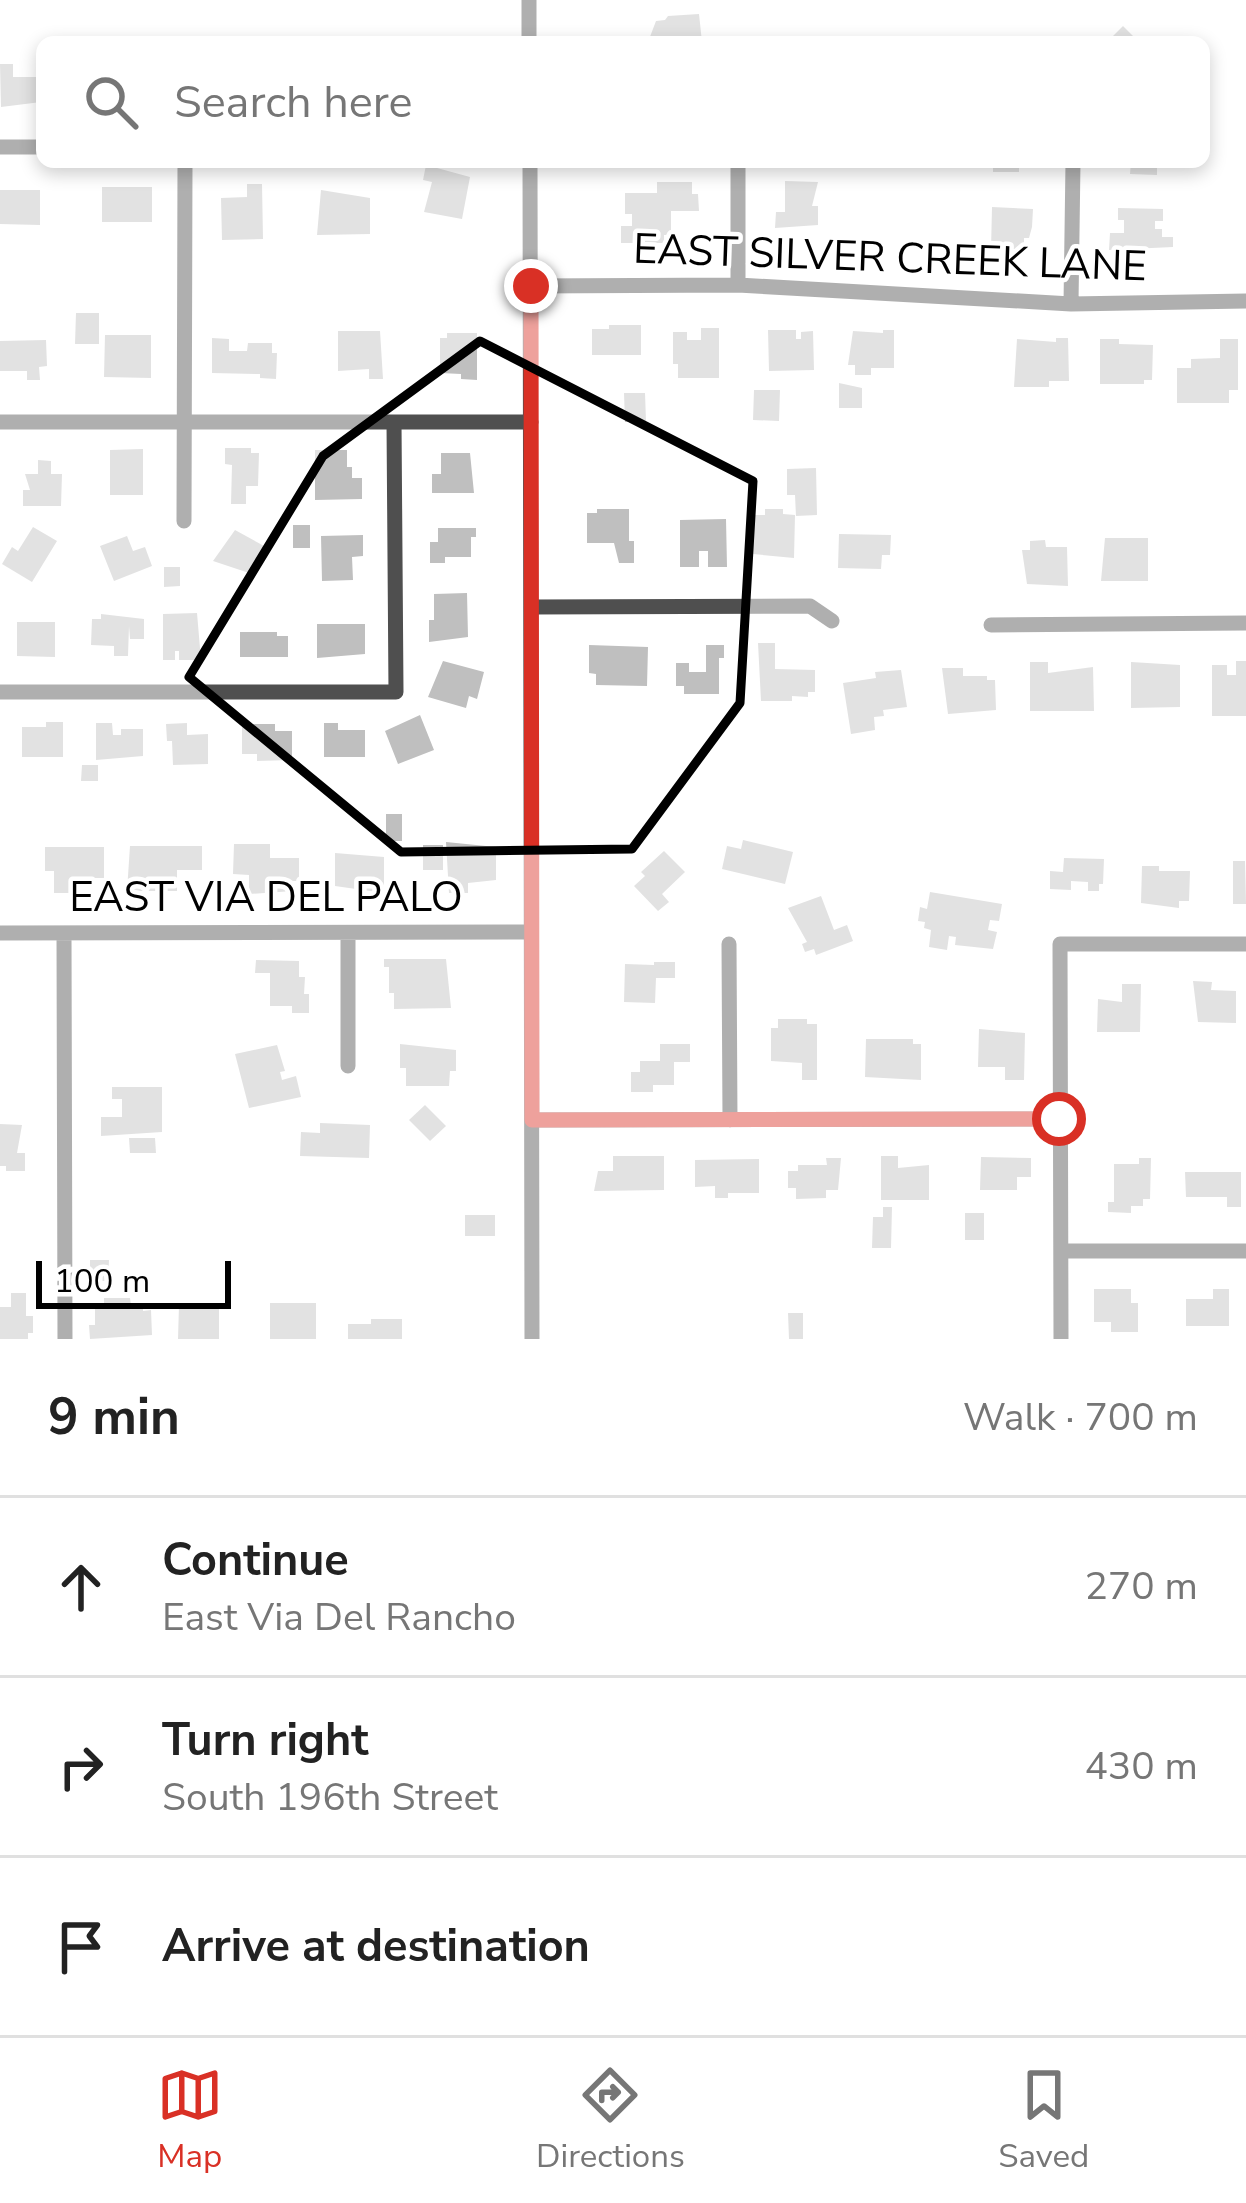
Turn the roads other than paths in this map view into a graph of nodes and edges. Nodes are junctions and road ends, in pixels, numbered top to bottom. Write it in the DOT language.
graph roads {
  1 [pos="529,0"];
  2 [pos="529,36"];
  3 [pos="0,147"];
  4 [pos="36,147"];
  5 [pos="184,168"];
  6 [pos="530,168"];
  7 [pos="738,168"];
  8 [pos="1072,168"];
  9 [pos="738,285"];
  10 [pos="531,286"];
  11 [pos="1246,301"];
  12 [pos="1071,304"];
  13 [pos="0,422"];
  14 [pos="184,422"];
  15 [pos="394,422"];
  16 [pos="531,422"];
  17 [pos="184,521"];
  18 [pos="531,608"];
  19 [pos="832,621"];
  20 [pos="1246,623"];
  21 [pos="991,625"];
  22 [pos="0,692"];
  23 [pos="531,932"];
  24 [pos="0,933"];
  25 [pos="64,933"];
  26 [pos="348,933"];
  27 [pos="729,944"];
  28 [pos="1246,944"];
  29 [pos="348,1066"];
  30 [pos="1059,1119"];
  31 [pos="532,1120"];
  32 [pos="730,1120"];
  33 [pos="1061,1251"];
  34 [pos="1246,1251"];
  35 [pos="65,1339"];
  36 [pos="532,1339"];
  37 [pos="1061,1339"];
  1 -- 2 [label="street"];
  3 -- 4 [label="street"];
  5 -- 14 [label="street"];
  6 -- 10 [label="street"];
  7 -- 9 [label="street"];
  8 -- 12 [label="street"];
  9 -- 10 [label="street, EAST SILVER CREEK LANE"];
  9 -- 12 [label="street, EAST SILVER CREEK LANE"];
  10 -- 16 [label="street"];
  11 -- 12 [label="street, EAST SILVER CREEK LANE"];
  13 -- 14 [label="street"];
  14 -- 15 [label="street"];
  14 -- 17 [label="street"];
  15 -- 16 [label="street"];
  15 -- 22 [label="street"];
  16 -- 18 [label="street"];
  18 -- 19 [label="street"];
  18 -- 23 [label="street"];
  20 -- 21 [label="street"];
  23 -- 26 [label="street, EAST VIA DEL PALO"];
  23 -- 31 [label="street"];
  24 -- 25 [label="street, EAST VIA DEL PALO"];
  25 -- 26 [label="street, EAST VIA DEL PALO"];
  25 -- 35 [label="street"];
  26 -- 29 [label="street"];
  27 -- 32 [label="street"];
  28 -- 30 [label="street"];
  30 -- 32 [label="street"];
  30 -- 33 [label="street"];
  31 -- 32 [label="street"];
  31 -- 36 [label="street"];
  33 -- 34 [label="street"];
  33 -- 37 [label="street"];
}
